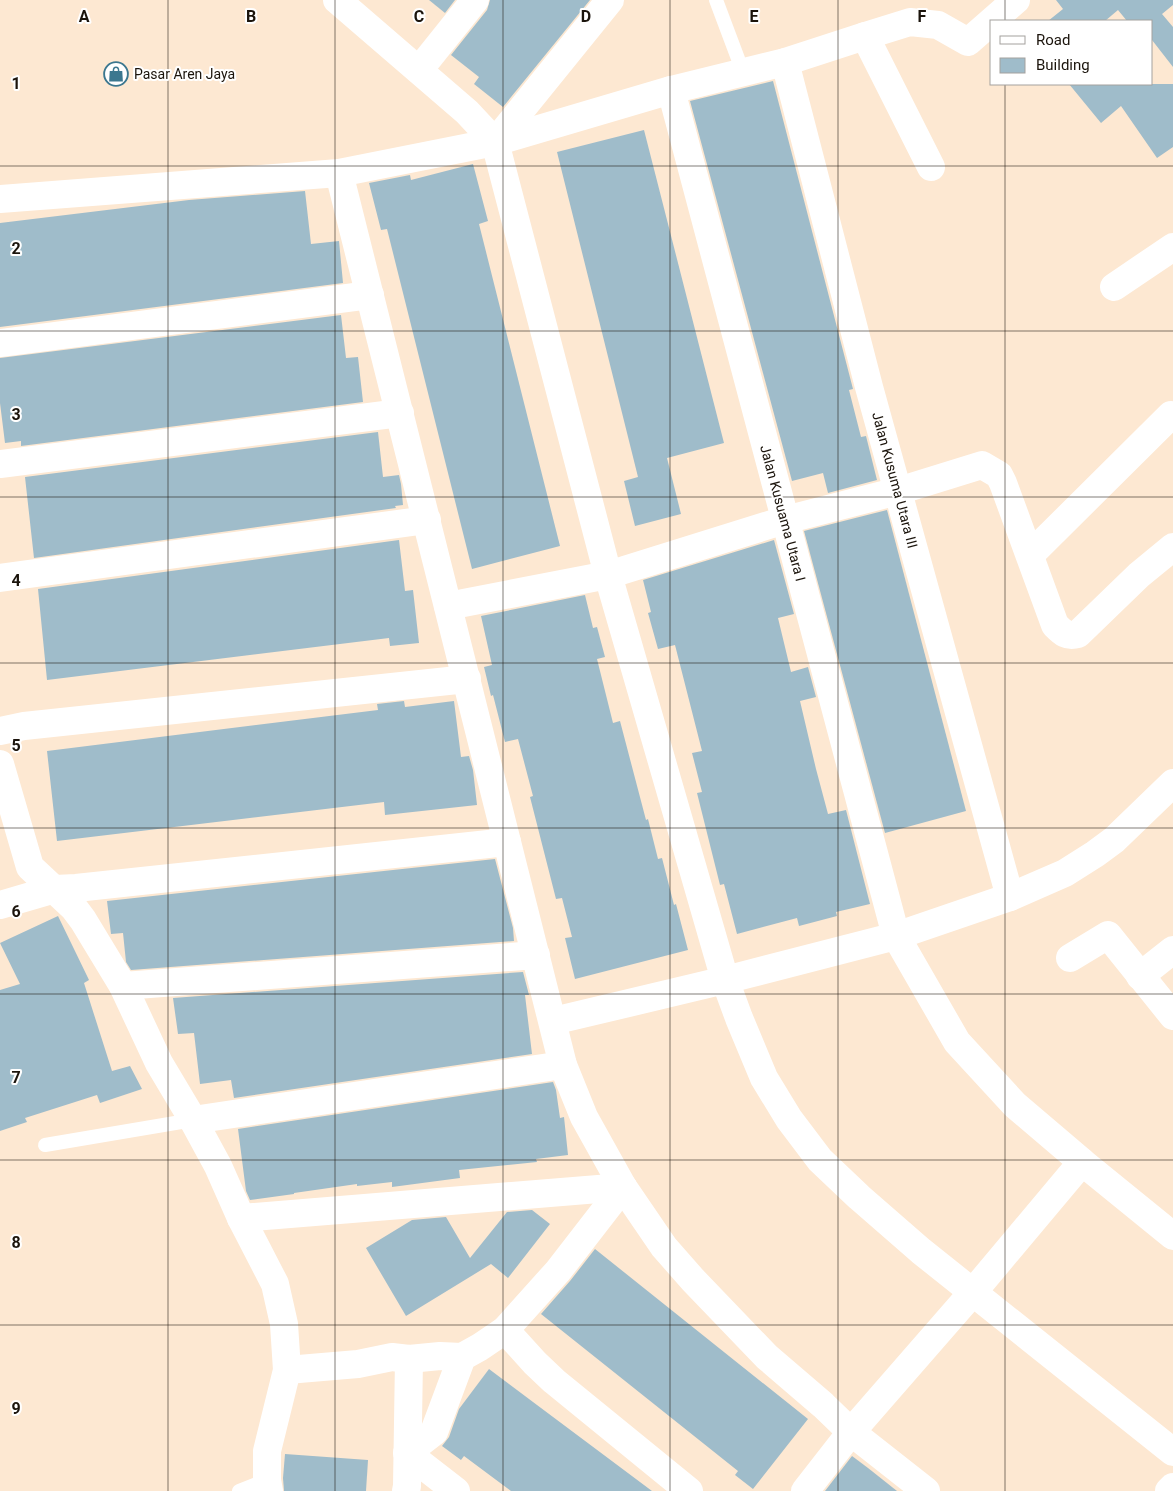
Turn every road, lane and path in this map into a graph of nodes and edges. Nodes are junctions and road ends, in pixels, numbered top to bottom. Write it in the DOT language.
graph roads {
  1 [pos="336,0"];
  2 [pos="475,0"];
  3 [pos="610,0"];
  4 [pos="716,0"];
  5 [pos="1016,0"];
  6 [pos="993,20"];
  7 [pos="990,23"];
  8 [pos="865,36"];
  9 [pos="785,62"];
  10 [pos="419,70"];
  11 [pos="743,72"];
  12 [pos="671,90"];
  13 [pos="495,142"];
  14 [pos="931,167"];
  15 [pos="339,173"];
  16 [pos="0,200"];
  17 [pos="1173,248"];
  18 [pos="1114,287"];
  19 [pos="370,295"];
  20 [pos="0,343"];
  21 [pos="400,413"];
  22 [pos="1171,415"];
  23 [pos="0,464"];
  24 [pos="898,491"];
  25 [pos="427,520"];
  26 [pos="785,520"];
  27 [pos="1173,547"];
  28 [pos="1030,555"];
  29 [pos="608,575"];
  30 [pos="0,578"];
  31 [pos="448,606"];
  32 [pos="467,679"];
  33 [pos="0,731"];
  34 [pos="0,764"];
  35 [pos="1173,784"];
  36 [pos="507,842"];
  37 [pos="55,889"];
  38 [pos="1010,897"];
  39 [pos="0,905"];
  40 [pos="896,936"];
  41 [pos="1173,950"];
  42 [pos="536,955"];
  43 [pos="1070,958"];
  44 [pos="1140,976"];
  45 [pos="725,980"];
  46 [pos="123,986"];
  47 [pos="1173,1016"];
  48 [pos="552,1021"];
  49 [pos="563,1065"];
  50 [pos="193,1120"];
  51 [pos="45,1146"];
  52 [pos="1082,1162"];
  53 [pos="623,1187"];
  54 [pos="241,1218"];
  55 [pos="1173,1236"];
  56 [pos="974,1292"];
  57 [pos="504,1330"];
  58 [pos="462,1357"];
  59 [pos="408,1359"];
  60 [pos="287,1370"];
  61 [pos="852,1432"];
  62 [pos="1173,1452"];
  63 [pos="407,1453"];
  64 [pos="268,1485"];
  65 [pos="1173,1487"];
  66 [pos="239,1491"];
  67 [pos="406,1491"];
  68 [pos="456,1491"];
  69 [pos="689,1491"];
  70 [pos="805,1491"];
  71 [pos="926,1491"];
  72 [pos="1169,1491"];
  1 -- 10 [label="street"];
  2 -- 10 [label="street"];
  3 -- 13 [label="street"];
  4 -- 11 [label="lane"];
  5 -- 6 [label="street"];
  7 -- 8 [label="street"];
  8 -- 9 [label="street"];
  8 -- 14 [label="street"];
  9 -- 11 [label="street"];
  9 -- 24 [label="street, Jalan Kusuma Utara III"];
  10 -- 13 [label="street"];
  11 -- 12 [label="street"];
  12 -- 13 [label="street"];
  12 -- 26 [label="street, Jalan Kusuama Utara I"];
  13 -- 15 [label="street"];
  13 -- 29 [label="street"];
  15 -- 16 [label="street"];
  15 -- 19 [label="street"];
  17 -- 18 [label="street"];
  19 -- 20 [label="street"];
  19 -- 21 [label="street"];
  21 -- 23 [label="street"];
  21 -- 25 [label="street"];
  22 -- 28 [label="street"];
  24 -- 26 [label="street"];
  24 -- 28 [label="street"];
  24 -- 38 [label="street, Jalan Kusuma Utara III"];
  25 -- 30 [label="street"];
  25 -- 31 [label="street"];
  26 -- 29 [label="street"];
  26 -- 40 [label="street, Jalan Kusuama Utara I"];
  27 -- 28 [label="street"];
  29 -- 31 [label="street"];
  29 -- 45 [label="street"];
  31 -- 32 [label="street"];
  32 -- 33 [label="street"];
  32 -- 36 [label="street"];
  34 -- 37 [label="street"];
  35 -- 38 [label="street"];
  36 -- 37 [label="street"];
  36 -- 42 [label="street"];
  37 -- 39 [label="street"];
  37 -- 46 [label="street"];
  38 -- 40 [label="street"];
  40 -- 45 [label="street"];
  40 -- 52 [label="street, Jalan Kusuama Utara I"];
  41 -- 44 [label="street"];
  42 -- 46 [label="street"];
  42 -- 48 [label="street"];
  43 -- 44 [label="street"];
  44 -- 47 [label="street"];
  45 -- 48 [label="street"];
  45 -- 56 [label="street"];
  46 -- 50 [label="street"];
  48 -- 49 [label="street"];
  49 -- 50 [label="street"];
  49 -- 53 [label="street"];
  50 -- 51 [label="lane"];
  50 -- 54 [label="street"];
  52 -- 55 [label="street, Jalan Kusuama Utara I"];
  52 -- 56 [label="street"];
  53 -- 54 [label="street"];
  53 -- 57 [label="street"];
  53 -- 61 [label="street"];
  54 -- 60 [label="street"];
  56 -- 61 [label="street"];
  56 -- 62 [label="street"];
  57 -- 58 [label="street"];
  57 -- 69 [label="street"];
  58 -- 59 [label="street"];
  58 -- 63 [label="street"];
  59 -- 60 [label="street"];
  59 -- 63 [label="street"];
  60 -- 64 [label="street"];
  61 -- 70 [label="street"];
  61 -- 71 [label="street"];
  63 -- 67 [label="street"];
  63 -- 68 [label="street"];
  64 -- 66 [label="lane"];
  65 -- 72 [label="street"];
}
